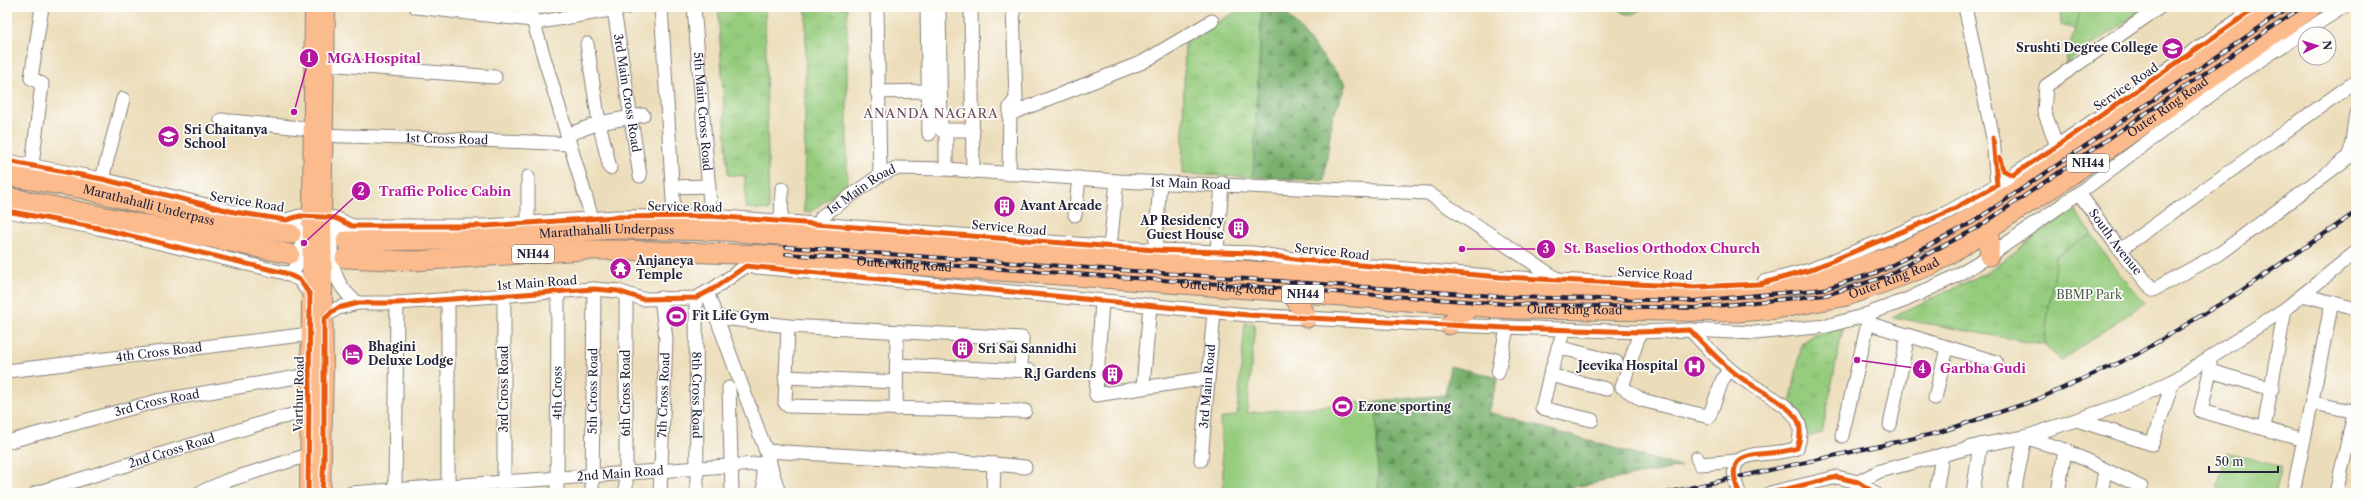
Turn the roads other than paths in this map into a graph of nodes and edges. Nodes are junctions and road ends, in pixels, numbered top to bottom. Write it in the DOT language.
graph roads {
  1 [pos="42,7"];
  2 [pos="313,7"];
  3 [pos="327,7"];
  4 [pos="416,7"];
  5 [pos="529,7"];
  6 [pos="628,7"];
  7 [pos="661,7"];
  8 [pos="694,7"];
  9 [pos="877,7"];
  10 [pos="927,7"];
  11 [pos="939,7"];
  12 [pos="971,7"];
  13 [pos="1012,7"];
  14 [pos="1965,7"];
  15 [pos="2160,7"];
  16 [pos="2257,7"];
  17 [pos="2279,7"];
  18 [pos="2312,7"];
  19 [pos="2343,7"];
  20 [pos="614,10"];
  21 [pos="1212,21"];
  22 [pos="533,22"];
  23 [pos="587,44"];
  24 [pos="2191,61"];
  25 [pos="325,64"];
  26 [pos="495,77"];
  27 [pos="2356,81"];
  28 [pos="928,91"];
  29 [pos="877,92"];
  30 [pos="123,99"];
  31 [pos="2185,105"];
  32 [pos="2356,113"];
  33 [pos="1010,114"];
  34 [pos="636,116"];
  35 [pos="221,120"];
  36 [pos="599,123"];
  37 [pos="946,130"];
  38 [pos="973,130"];
  39 [pos="318,132"];
  40 [pos="929,134"];
  41 [pos="1993,138"];
  42 [pos="568,139"];
  43 [pos="2057,146"];
  44 [pos="7,161"];
  45 [pos="32,165"];
  46 [pos="610,168"];
  47 [pos="946,169"];
  48 [pos="973,172"];
  49 [pos="1009,174"];
  50 [pos="880,175"];
  51 [pos="2013,175"];
  52 [pos="7,176"];
  53 [pos="640,176"];
  54 [pos="528,177"];
  55 [pos="1078,178"];
  56 [pos="102,179"];
  57 [pos="1117,181"];
  58 [pos="1160,182"];
  59 [pos="1222,183"];
  60 [pos="709,186"];
  61 [pos="673,188"];
  62 [pos="782,189"];
  63 [pos="2000,191"];
  64 [pos="2079,193"];
  65 [pos="7,198"];
  66 [pos="7,211"];
  67 [pos="674,215"];
  68 [pos="1075,215"];
  69 [pos="317,216"];
  70 [pos="711,216"];
  71 [pos="592,218"];
  72 [pos="781,221"];
  73 [pos="528,224"];
  74 [pos="288,227"];
  75 [pos="1990,229"];
  76 [pos="819,231"];
  77 [pos="348,242"];
  78 [pos="1110,246"];
  79 [pos="1155,250"];
  80 [pos="2120,250"];
  81 [pos="1218,251"];
  82 [pos="1905,251"];
  83 [pos="2356,252"];
  84 [pos="290,254"];
  85 [pos="1989,256"];
  86 [pos="749,260"];
  87 [pos="1845,272"];
  88 [pos="1916,272"];
  89 [pos="285,273"];
  90 [pos="1557,279"];
  91 [pos="594,289"];
  92 [pos="558,292"];
  93 [pos="626,294"];
  94 [pos="1292,294"];
  95 [pos="1852,294"];
  96 [pos="310,295"];
  97 [pos="702,295"];
  98 [pos="2303,295"];
  99 [pos="504,296"];
  100 [pos="661,298"];
  101 [pos="448,299"];
  102 [pos="1102,300"];
  103 [pos="2332,302"];
  104 [pos="358,303"];
  105 [pos="396,303"];
  106 [pos="1150,305"];
  107 [pos="1472,306"];
  108 [pos="2285,308"];
  109 [pos="2356,309"];
  110 [pos="1214,312"];
  111 [pos="715,317"];
  112 [pos="1307,318"];
  113 [pos="1869,318"];
  114 [pos="324,320"];
  115 [pos="1449,325"];
  116 [pos="788,326"];
  117 [pos="1507,328"];
  118 [pos="1564,329"];
  119 [pos="1690,330"];
  120 [pos="897,332"];
  121 [pos="1640,332"];
  122 [pos="310,334"];
  123 [pos="1908,336"];
  124 [pos="1558,347"];
  125 [pos="1947,348"];
  126 [pos="1616,362"];
  127 [pos="1996,362"];
  128 [pos="2210,364"];
  129 [pos="896,365"];
  130 [pos="1729,369"];
  131 [pos="7,370"];
  132 [pos="1498,373"];
  133 [pos="309,375"];
  134 [pos="1550,375"];
  135 [pos="785,377"];
  136 [pos="1208,378"];
  137 [pos="2173,381"];
  138 [pos="896,382"];
  139 [pos="1143,387"];
  140 [pos="729,388"];
  141 [pos="1606,389"];
  142 [pos="2272,389"];
  143 [pos="1935,398"];
  144 [pos="2313,403"];
  145 [pos="896,409"];
  146 [pos="2356,410"];
  147 [pos="309,411"];
  148 [pos="1024,411"];
  149 [pos="1592,420"];
  150 [pos="2077,420"];
  151 [pos="1890,425"];
  152 [pos="2264,428"];
  153 [pos="1842,436"];
  154 [pos="2025,437"];
  155 [pos="2304,440"];
  156 [pos="7,442"];
  157 [pos="1980,445"];
  158 [pos="2065,450"];
  159 [pos="308,455"];
  160 [pos="1942,455"];
  161 [pos="1697,458"];
  162 [pos="766,459"];
  163 [pos="1201,460"];
  164 [pos="1736,461"];
  165 [pos="994,464"];
  166 [pos="732,466"];
  167 [pos="1025,467"];
  168 [pos="697,468"];
  169 [pos="660,471"];
  170 [pos="2105,471"];
  171 [pos="626,473"];
  172 [pos="592,476"];
  173 [pos="557,478"];
  174 [pos="448,486"];
  175 [pos="510,486"];
  176 [pos="1857,487"];
  177 [pos="2141,487"];
  178 [pos="470,489"];
  179 [pos="395,490"];
  180 [pos="421,491"];
  181 [pos="1773,492"];
  182 [pos="36,493"];
  183 [pos="199,493"];
  184 [pos="308,493"];
  185 [pos="322,493"];
  186 [pos="352,493"];
  187 [pos="557,493"];
  188 [pos="592,493"];
  189 [pos="626,493"];
  190 [pos="660,493"];
  191 [pos="697,493"];
  192 [pos="732,493"];
  193 [pos="765,493"];
  194 [pos="779,493"];
  195 [pos="993,493"];
  196 [pos="1739,493"];
  197 [pos="1875,493"];
  198 [pos="1936,493"];
  199 [pos="1973,493"];
  200 [pos="2014,493"];
  201 [pos="2058,493"];
  202 [pos="2101,493"];
  203 [pos="2293,493"];
  204 [pos="2336,493"];
  1 -- 45 [label="street"];
  2 -- 39 [label="main road, Varthur Road"];
  3 -- 25 [label="main road, Varthur Road"];
  4 -- 22 [label="street"];
  5 -- 22 [label="street"];
  6 -- 20 [label="street"];
  7 -- 61 [label="street"];
  8 -- 60 [label="street, 5th Main Cross Road"];
  9 -- 29 [label="street"];
  10 -- 28 [label="street"];
  11 -- 37 [label="street"];
  12 -- 38 [label="street"];
  13 -- 33 [label="street"];
  14 -- 41 [label="street"];
  15 -- 43 [label="street"];
  16 -- 24 [label="street, Service Road"];
  17 -- 24 [label="highway, Outer Ring Road / NH44"];
  18 -- 31 [label="highway, Outer Ring Road / NH44"];
  19 -- 31 [label="street"];
  20 -- 22 [label="street"];
  20 -- 34 [label="street, 3rd Main Cross Road"];
  21 -- 33 [label="street"];
  22 -- 42 [label="street"];
  23 -- 36 [label="street"];
  24 -- 43 [label="street, Service Road"];
  24 -- 63 [label="highway, Outer Ring Road / NH44"];
  25 -- 26 [label="street"];
  25 -- 39 [label="main road, Varthur Road"];
  27 -- 80 [label="street"];
  28 -- 29 [label="street"];
  28 -- 40 [label="street"];
  29 -- 50 [label="street"];
  30 -- 56 [label="street"];
  31 -- 64 [label="street"];
  31 -- 75 [label="highway, Outer Ring Road / NH44"];
  32 -- 80 [label="street, South Avenue"];
  33 -- 49 [label="street"];
  34 -- 36 [label="street"];
  34 -- 53 [label="street, 3rd Main Cross Road"];
  35 -- 39 [label="street, 1st Cross Road"];
  36 -- 42 [label="street"];
  36 -- 46 [label="street"];
  37 -- 38 [label="street"];
  37 -- 47 [label="street"];
  38 -- 48 [label="street"];
  39 -- 42 [label="street, 1st Cross Road"];
  39 -- 69 [label="main road, Varthur Road"];
  41 -- 51 [label="street"];
  41 -- 63 [label="street"];
  42 -- 71 [label="street"];
  43 -- 51 [label="street, Service Road"];
  44 -- 45 [label="street, Service Road"];
  45 -- 56 [label="street, Service Road"];
  47 -- 48 [label="street, 1st Main Road"];
  47 -- 50 [label="street, 1st Main Road"];
  48 -- 49 [label="street, 1st Main Road"];
  49 -- 55 [label="street, 1st Main Road"];
  50 -- 76 [label="street, 1st Main Road"];
  51 -- 63 [label="street, Service Road"];
  52 -- 74 [label="highway, Marathahalli Underpass"];
  54 -- 73 [label="street"];
  55 -- 57 [label="street, 1st Main Road"];
  55 -- 68 [label="street"];
  56 -- 74 [label="street, Service Road"];
  57 -- 58 [label="street, 1st Main Road"];
  57 -- 78 [label="street"];
  58 -- 59 [label="street, 1st Main Road"];
  58 -- 79 [label="street"];
  59 -- 81 [label="street"];
  59 -- 90 [label="street, 1st Main Road"];
  60 -- 61 [label="street"];
  60 -- 70 [label="street, 5th Main Cross Road"];
  61 -- 67 [label="street"];
  62 -- 72 [label="street"];
  63 -- 82 [label="highway, Outer Ring Road / NH44"];
  63 -- 90 [label="street, Service Road"];
  64 -- 80 [label="street, South Avenue"];
  64 -- 85 [label="street"];
  65 -- 84 [label="highway, Marathahalli Underpass"];
  66 -- 89 [label="street"];
  67 -- 70 [label="street, Service Road"];
  67 -- 71 [label="street, Service Road"];
  69 -- 74 [label="street, Service Road"];
  69 -- 77 [label="street, Service Road"];
  69 -- 96 [label="main road, Varthur Road"];
  69 -- 114 [label="main road, Varthur Road"];
  70 -- 72 [label="street, Service Road"];
  71 -- 73 [label="street, Service Road"];
  72 -- 76 [label="street, Service Road"];
  73 -- 77 [label="street, Service Road"];
  74 -- 89 [label="street"];
  75 -- 85 [label="highway"];
  75 -- 88 [label="highway, Outer Ring Road / NH44"];
  76 -- 77 [label="highway, Marathahalli Underpass / NH44"];
  76 -- 78 [label="street, Service Road"];
  76 -- 87 [label="highway, Outer Ring Road / NH44"];
  77 -- 86 [label="highway, Marathahalli Underpass / NH44"];
  77 -- 104 [label="street"];
  78 -- 79 [label="street, Service Road"];
  79 -- 81 [label="street, Service Road"];
  81 -- 90 [label="street, Service Road"];
  82 -- 87 [label="highway, Outer Ring Road / NH44"];
  82 -- 88 [label="highway"];
  83 -- 98 [label="street"];
  85 -- 113 [label="street"];
  86 -- 94 [label="highway, Outer Ring Road / NH44"];
  86 -- 97 [label="street"];
  86 -- 102 [label="street"];
  87 -- 95 [label="highway"];
  88 -- 95 [label="highway, Outer Ring Road / NH44"];
  89 -- 96 [label="street"];
  91 -- 92 [label="street, 1st Main Road"];
  91 -- 93 [label="street, 1st Main Road"];
  91 -- 172 [label="street, 5th Cross Road"];
  92 -- 99 [label="street, 1st Main Road"];
  92 -- 173 [label="street, 4th Cross"];
  93 -- 100 [label="street, 1st Main Road"];
  93 -- 171 [label="street, 6th Cross Road"];
  94 -- 107 [label="highway, Outer Ring Road / NH44"];
  94 -- 112 [label="highway"];
  95 -- 107 [label="highway, Outer Ring Road / NH44"];
  96 -- 122 [label="main road, Varthur Road"];
  97 -- 100 [label="street, 1st Main Road"];
  97 -- 111 [label="street"];
  97 -- 168 [label="street, 8th Cross Road"];
  98 -- 103 [label="street"];
  98 -- 108 [label="street"];
  99 -- 101 [label="street, 1st Main Road"];
  99 -- 175 [label="street, 3rd Cross Road"];
  100 -- 169 [label="street, 7th Cross Road"];
  101 -- 105 [label="street, 1st Main Road"];
  101 -- 174 [label="street"];
  102 -- 106 [label="street"];
  102 -- 139 [label="street"];
  103 -- 109 [label="street"];
  103 -- 144 [label="street"];
  104 -- 105 [label="street, 1st Main Road"];
  104 -- 114 [label="street, 1st Main Road"];
  105 -- 179 [label="street"];
  106 -- 110 [label="street"];
  106 -- 139 [label="street"];
  107 -- 115 [label="highway"];
  108 -- 128 [label="street"];
  108 -- 142 [label="street"];
  110 -- 112 [label="street"];
  110 -- 136 [label="street, 3rd Main Road"];
  111 -- 116 [label="street"];
  111 -- 162 [label="street"];
  112 -- 115 [label="street"];
  113 -- 119 [label="street"];
  113 -- 123 [label="street"];
  113 -- 153 [label="street"];
  114 -- 185 [label="main road, Varthur Road"];
  115 -- 117 [label="street"];
  116 -- 120 [label="street"];
  116 -- 135 [label="street"];
  117 -- 118 [label="street"];
  117 -- 132 [label="street"];
  118 -- 121 [label="street"];
  118 -- 124 [label="street"];
  119 -- 121 [label="street"];
  119 -- 130 [label="street"];
  120 -- 129 [label="street"];
  120 -- 129 [label="street"];
  121 -- 130 [label="street"];
  122 -- 131 [label="street, 4th Cross Road"];
  122 -- 133 [label="main road, Varthur Road"];
  123 -- 125 [label="street"];
  123 -- 151 [label="street"];
  124 -- 126 [label="street"];
  124 -- 134 [label="street"];
  125 -- 127 [label="street"];
  125 -- 143 [label="street"];
  128 -- 137 [label="street"];
  128 -- 142 [label="street"];
  128 -- 152 [label="street"];
  129 -- 138 [label="street"];
  130 -- 164 [label="street"];
  133 -- 147 [label="main road, Varthur Road"];
  133 -- 156 [label="street, 3rd Cross Road"];
  134 -- 141 [label="street"];
  134 -- 149 [label="street"];
  135 -- 138 [label="street"];
  135 -- 145 [label="street"];
  136 -- 139 [label="street"];
  136 -- 163 [label="street, 3rd Main Road"];
  137 -- 150 [label="street"];
  137 -- 150 [label="street"];
  138 -- 145 [label="street"];
  140 -- 166 [label="street"];
  142 -- 152 [label="street"];
  144 -- 146 [label="street"];
  144 -- 155 [label="street"];
  145 -- 148 [label="street"];
  146 -- 204 [label="street"];
  147 -- 159 [label="main road, Varthur Road"];
  147 -- 182 [label="street, 2nd Cross Road"];
  150 -- 154 [label="street"];
  152 -- 155 [label="street"];
  154 -- 157 [label="street"];
  154 -- 158 [label="street"];
  154 -- 200 [label="street"];
  155 -- 203 [label="street"];
  157 -- 160 [label="street"];
  157 -- 199 [label="street"];
  158 -- 170 [label="street"];
  158 -- 201 [label="street"];
  159 -- 183 [label="street"];
  159 -- 184 [label="main road, Varthur Road"];
  160 -- 176 [label="street"];
  160 -- 198 [label="street"];
  161 -- 164 [label="street"];
  162 -- 165 [label="street, 2nd Main Road"];
  162 -- 166 [label="street, 2nd Main Road"];
  162 -- 193 [label="street"];
  162 -- 194 [label="street"];
  164 -- 196 [label="street"];
  165 -- 167 [label="street, 2nd Main Road"];
  165 -- 195 [label="street"];
  166 -- 168 [label="street, 2nd Main Road"];
  166 -- 192 [label="street"];
  168 -- 169 [label="street, 2nd Main Road"];
  168 -- 191 [label="street, 8th Cross Road"];
  169 -- 171 [label="street, 2nd Main Road"];
  169 -- 190 [label="street, 7th Cross Road"];
  170 -- 177 [label="street"];
  170 -- 202 [label="street"];
  171 -- 172 [label="street, 2nd Main Road"];
  171 -- 189 [label="street, 6th Cross Road"];
  172 -- 173 [label="street, 2nd Main Road"];
  172 -- 188 [label="street, 5th Cross Road"];
  173 -- 175 [label="street, 2nd Main Road"];
  173 -- 187 [label="street, 4th Cross"];
  174 -- 178 [label="street, 2nd Main Road"];
  174 -- 180 [label="street, 2nd Main Road"];
  175 -- 178 [label="street, 2nd Main Road"];
  176 -- 181 [label="street"];
  176 -- 197 [label="street"];
  179 -- 180 [label="street, 2nd Main Road"];
  179 -- 186 [label="street, 2nd Main Road"];
}
